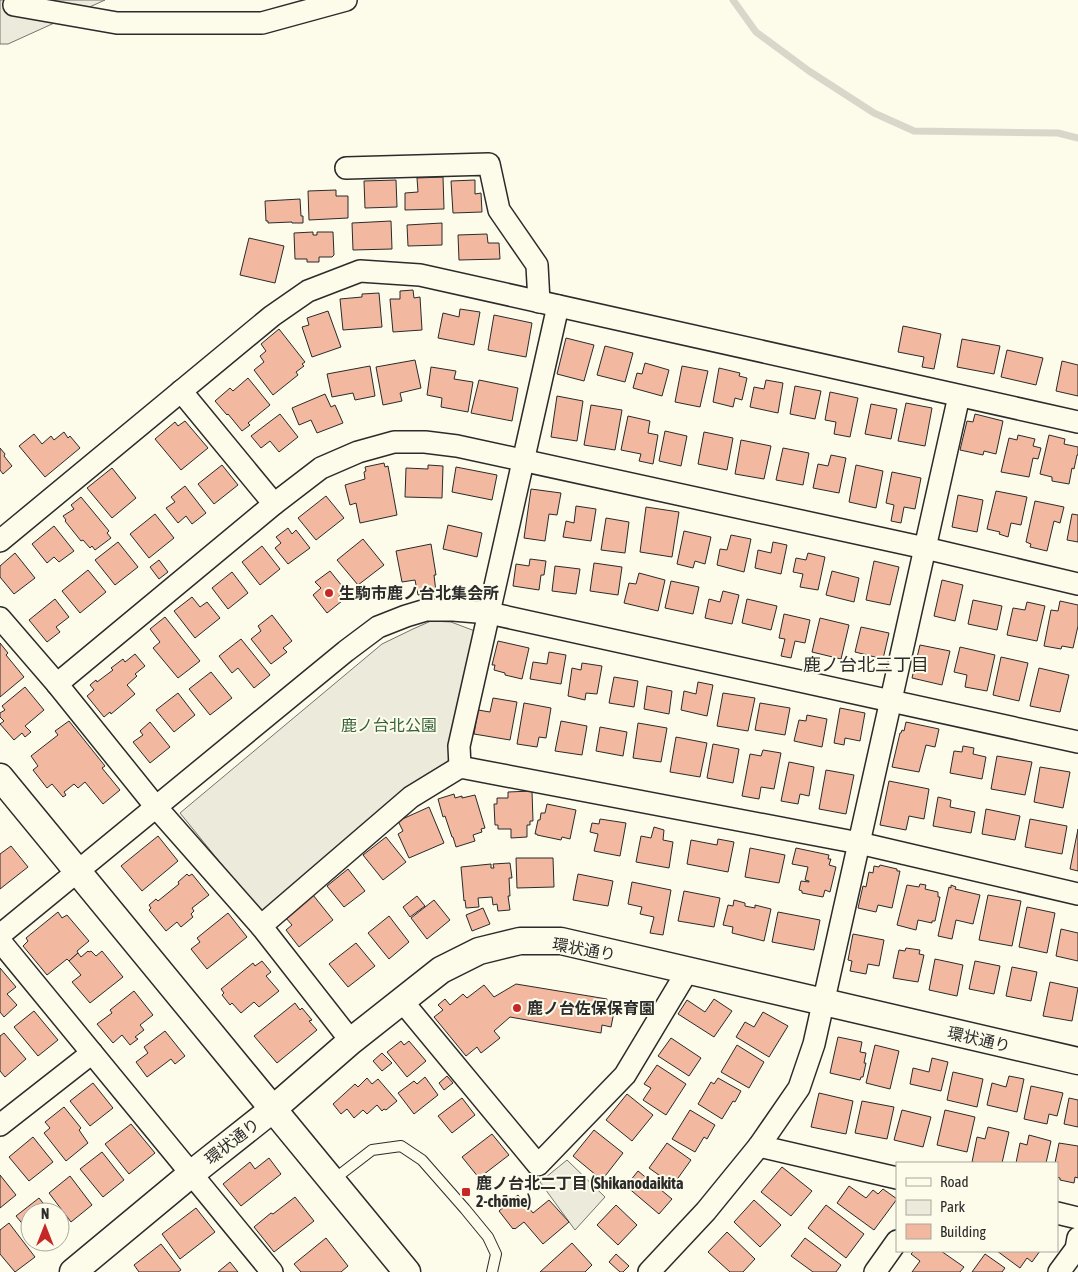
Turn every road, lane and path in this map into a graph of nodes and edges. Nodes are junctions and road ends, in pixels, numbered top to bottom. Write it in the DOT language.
graph roads {
  1 [pos="20,0"];
  2 [pos="346,0"];
  3 [pos="346,168"];
  4 [pos="548,304"];
  5 [pos="181,391"];
  6 [pos="959,396"];
  7 [pos="1078,422"];
  8 [pos="524,460"];
  9 [pos="274,504"];
  10 [pos="0,541"];
  11 [pos="925,548"];
  12 [pos="1078,584"];
  13 [pos="489,613"];
  14 [pos="0,618"];
  15 [pos="57,684"];
  16 [pos="891,701"];
  17 [pos="1078,742"];
  18 [pos="460,767"];
  19 [pos="0,777"];
  20 [pos="156,807"];
  21 [pos="859,843"];
  22 [pos="78,871"];
  23 [pos="1078,894"];
  24 [pos="262,926"];
  25 [pos="0,935"];
  26 [pos="0,942"];
  27 [pos="688,970"];
  28 [pos="402,1001"];
  29 [pos="823,1003"];
  30 [pos="351,1041"];
  31 [pos="92,1053"];
  32 [pos="1078,1061"];
  33 [pos="273,1109"];
  34 [pos="0,1125"];
  35 [pos="759,1146"];
  36 [pos="191,1174"];
  37 [pos="896,1178"];
  38 [pos="332,1180"];
  39 [pos="1058,1213"];
  40 [pos="1078,1218"];
  41 [pos="1078,1238"];
  42 [pos="896,1241"];
  43 [pos="73,1272"];
  44 [pos="272,1272"];
  45 [pos="407,1272"];
  46 [pos="492,1272"];
  47 [pos="649,1272"];
  48 [pos="875,1272"];
  49 [pos="1059,1272"];
  1 -- 2 [label="street"];
  3 -- 4 [label="street"];
  4 -- 5 [label="street"];
  4 -- 6 [label="street"];
  4 -- 8 [label="street"];
  5 -- 9 [label="street"];
  5 -- 10 [label="street"];
  6 -- 7 [label="street"];
  6 -- 11 [label="street"];
  8 -- 9 [label="street"];
  8 -- 11 [label="street"];
  8 -- 13 [label="street"];
  9 -- 15 [label="street"];
  11 -- 12 [label="street"];
  11 -- 16 [label="street"];
  13 -- 16 [label="street"];
  13 -- 18 [label="street"];
  13 -- 20 [label="street"];
  14 -- 15 [label="street"];
  15 -- 20 [label="street"];
  16 -- 17 [label="street"];
  16 -- 21 [label="street"];
  18 -- 21 [label="street"];
  18 -- 24 [label="street"];
  19 -- 22 [label="street"];
  20 -- 22 [label="street"];
  20 -- 24 [label="street"];
  21 -- 23 [label="street"];
  21 -- 29 [label="street"];
  22 -- 25 [label="street"];
  22 -- 33 [label="street"];
  24 -- 30 [label="street"];
  26 -- 31 [label="street"];
  27 -- 28 [label="street, 環状通り"];
  27 -- 28 [label="street"];
  27 -- 29 [label="street, 環状通り"];
  28 -- 30 [label="street, 環状通り"];
  29 -- 32 [label="street, 環状通り"];
  29 -- 35 [label="street"];
  30 -- 33 [label="street, 環状通り"];
  31 -- 34 [label="street"];
  31 -- 36 [label="street"];
  33 -- 36 [label="street, 環状通り"];
  33 -- 38 [label="street"];
  35 -- 37 [label="street"];
  35 -- 47 [label="street"];
  36 -- 43 [label="street, 環状通り"];
  36 -- 44 [label="street"];
  38 -- 45 [label="street"];
  38 -- 46 [label="lane"];
  39 -- 40 [label="street"];
  41 -- 49 [label="street"];
  42 -- 48 [label="street"];
}
